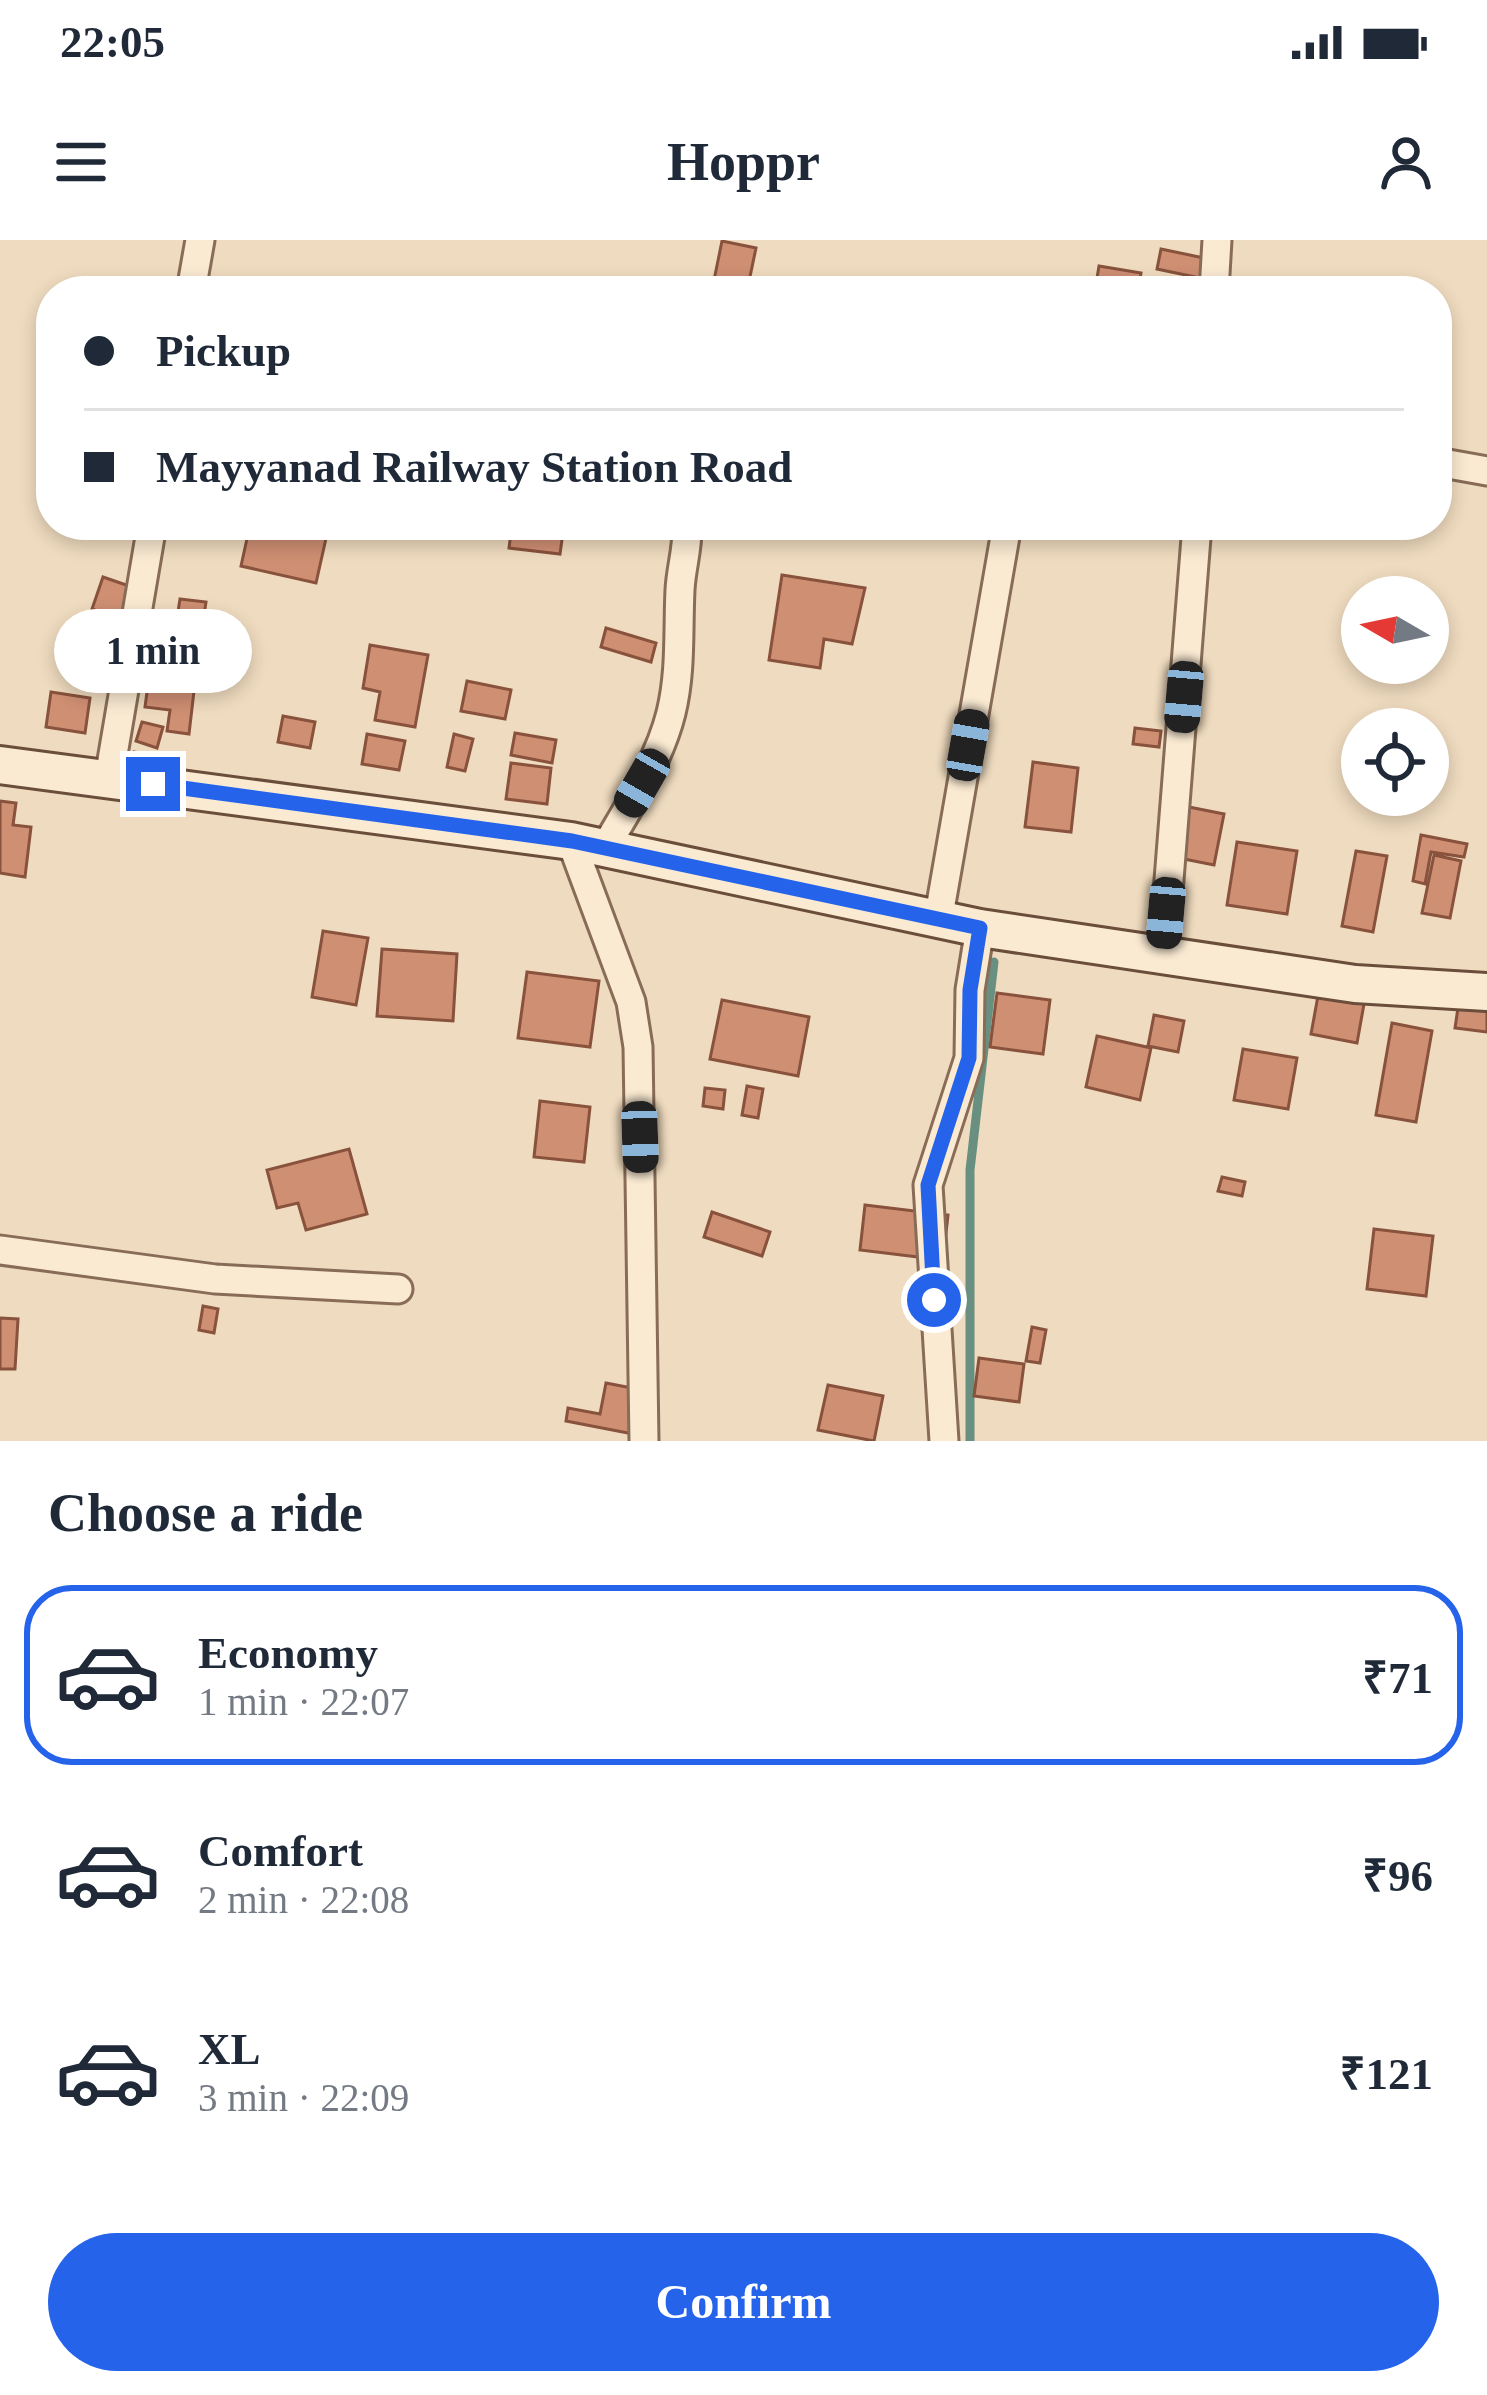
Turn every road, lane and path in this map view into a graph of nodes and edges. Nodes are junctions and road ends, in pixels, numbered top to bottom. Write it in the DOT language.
graph roads {
  1 [pos="200,240"];
  2 [pos="1217,240"];
  3 [pos="194,276"];
  4 [pos="1215,276"];
  5 [pos="1452,465"];
  6 [pos="1487,471"];
  7 [pos="149,540"];
  8 [pos="688,540"];
  9 [pos="1004,540"];
  10 [pos="1196,540"];
  11 [pos="0,765"];
  12 [pos="109,778"];
  13 [pos="588,844"];
  14 [pos="938,921"];
  15 [pos="980,928"];
  16 [pos="1163,956"];
  17 [pos="1487,992"];
  18 [pos="0,1250"];
  19 [pos="398,1288"];
  20 [pos="644,1441"];
  21 [pos="944,1441"];
  1 -- 3 [label="street"];
  2 -- 4 [label="street"];
  5 -- 6 [label="street"];
  7 -- 12 [label="street"];
  8 -- 13 [label="street"];
  9 -- 14 [label="street"];
  10 -- 16 [label="street"];
  11 -- 12 [label="main road"];
  12 -- 13 [label="main road"];
  13 -- 14 [label="main road"];
  13 -- 20 [label="street"];
  14 -- 15 [label="main road"];
  15 -- 16 [label="main road"];
  15 -- 21 [label="street"];
  16 -- 17 [label="main road"];
  18 -- 19 [label="street"];
}
